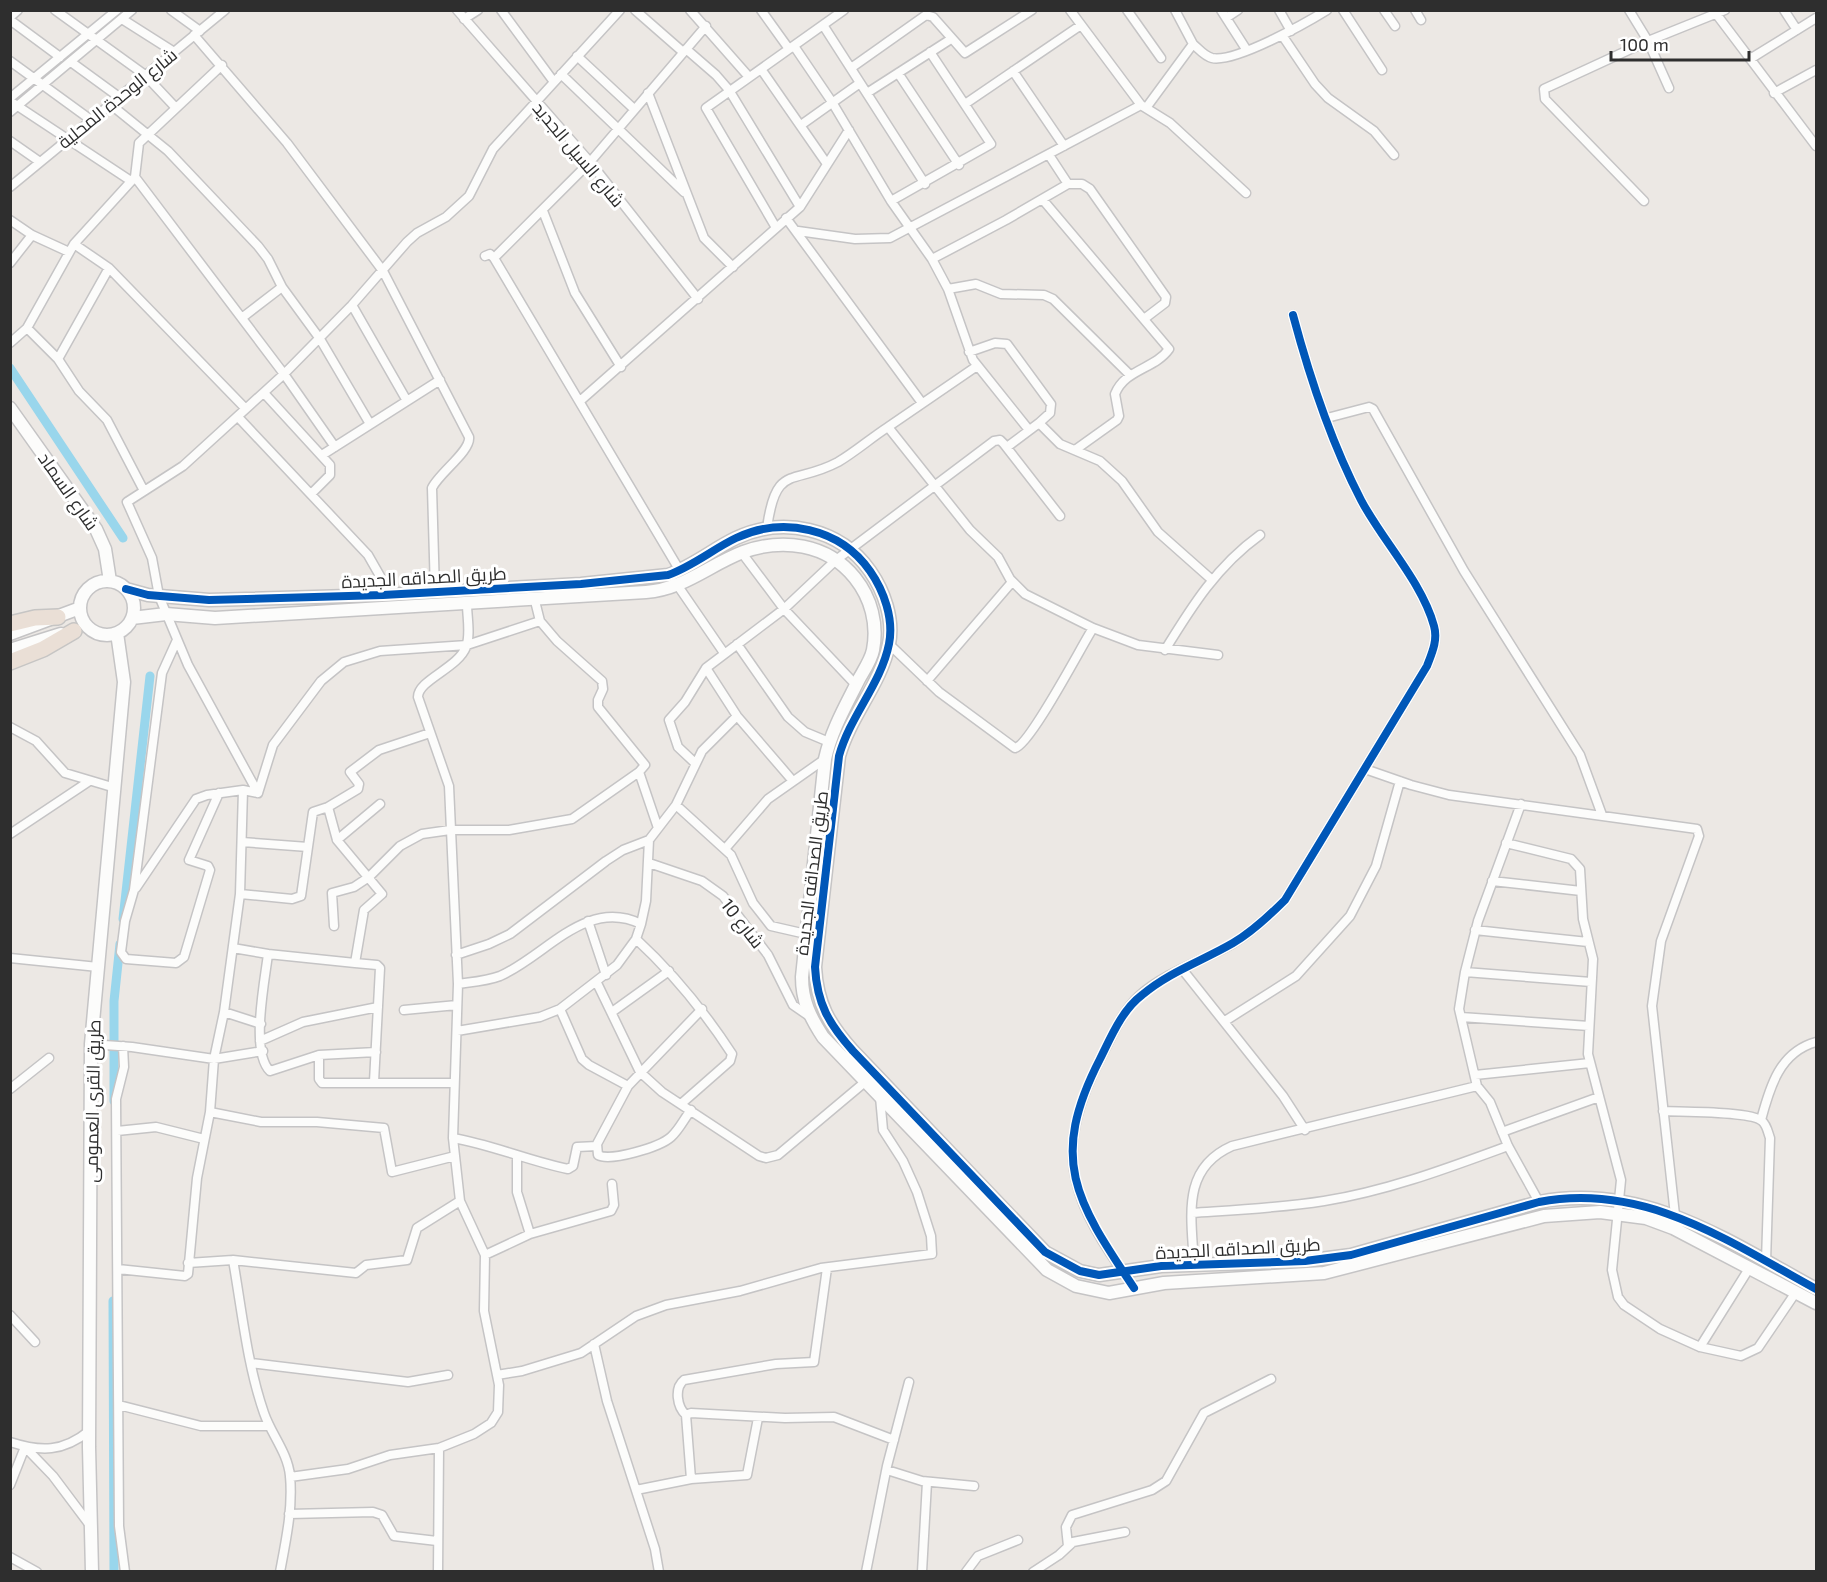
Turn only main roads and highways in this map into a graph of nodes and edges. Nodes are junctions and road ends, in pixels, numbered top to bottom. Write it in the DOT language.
graph roads {
  1 [pos="58,617"];
  2 [pos="10,624"];
  3 [pos="81,629"];
  4 [pos="10,662"];
  1 -- 2 [label="highway"];
  3 -- 4 [label="highway"];
}
